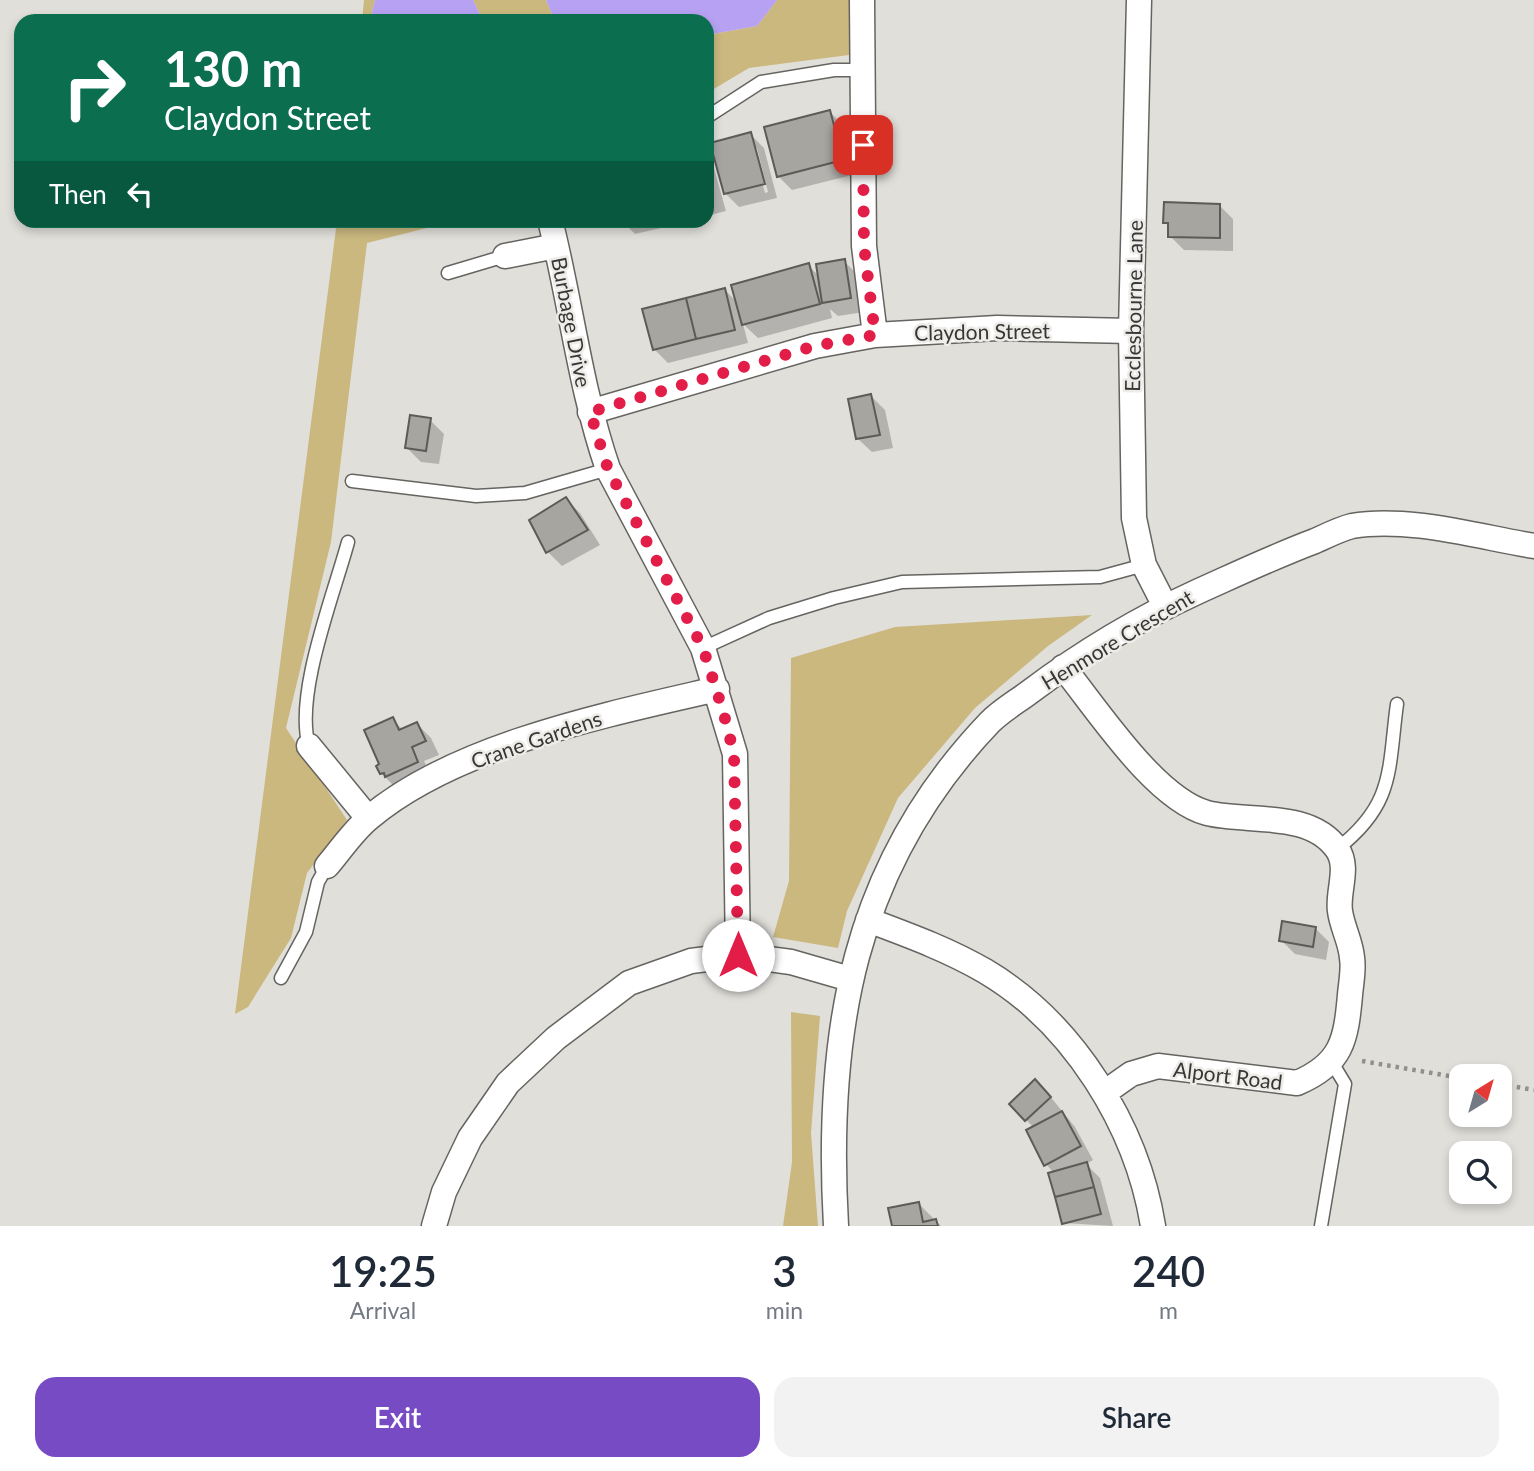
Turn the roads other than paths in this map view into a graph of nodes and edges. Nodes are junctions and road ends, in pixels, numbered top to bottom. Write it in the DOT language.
graph roads {
  1 [pos="862,0"];
  2 [pos="1139,0"];
  3 [pos="862,70"];
  4 [pos="714,112"];
  5 [pos="552,228"];
  6 [pos="556,246"];
  7 [pos="505,256"];
  8 [pos="448,273"];
  9 [pos="1132,331"];
  10 [pos="875,335"];
  11 [pos="590,412"];
  12 [pos="608,469"];
  13 [pos="352,481"];
  14 [pos="348,542"];
  15 [pos="1534,546"];
  16 [pos="1144,565"];
  17 [pos="1165,606"];
  18 [pos="703,648"];
  19 [pos="1063,667"];
  20 [pos="717,689"];
  21 [pos="1397,704"];
  22 [pos="309,746"];
  23 [pos="368,818"];
  24 [pos="1338,849"];
  25 [pos="327,866"];
  26 [pos="868,920"];
  27 [pos="738,955"];
  28 [pos="281,978"];
  29 [pos="850,979"];
  30 [pos="1335,1057"];
  31 [pos="1104,1093"];
  32 [pos="434,1226"];
  33 [pos="836,1226"];
  34 [pos="1153,1226"];
  35 [pos="1321,1226"];
  1 -- 3 [label="street"];
  2 -- 9 [label="street, Ecclesbourne Lane"];
  3 -- 4 [label="lane"];
  3 -- 10 [label="street"];
  5 -- 6 [label="street, Burbage Drive"];
  6 -- 7 [label="street, Burbage Drive"];
  6 -- 11 [label="street, Burbage Drive"];
  7 -- 8 [label="lane"];
  9 -- 10 [label="street, Claydon Street"];
  9 -- 16 [label="street, Ecclesbourne Lane"];
  10 -- 11 [label="street, Claydon Street"];
  11 -- 12 [label="street, Burbage Drive"];
  12 -- 13 [label="lane"];
  12 -- 18 [label="street, Burbage Drive"];
  14 -- 22 [label="lane"];
  15 -- 17 [label="street, Henmore Crescent"];
  16 -- 17 [label="street, Ecclesbourne Lane"];
  16 -- 18 [label="lane"];
  17 -- 19 [label="street, Henmore Crescent"];
  18 -- 20 [label="street, Burbage Drive"];
  19 -- 24 [label="street"];
  19 -- 26 [label="street, Henmore Crescent"];
  20 -- 23 [label="street, Crane Gardens"];
  20 -- 27 [label="street, Burbage Drive"];
  21 -- 24 [label="lane"];
  22 -- 23 [label="street"];
  23 -- 25 [label="street, Crane Gardens"];
  24 -- 30 [label="street"];
  25 -- 28 [label="lane"];
  26 -- 29 [label="street, Henmore Crescent"];
  26 -- 31 [label="street"];
  27 -- 29 [label="street"];
  27 -- 32 [label="street"];
  29 -- 33 [label="street, Henmore Crescent"];
  30 -- 31 [label="street, Alport Road"];
  30 -- 35 [label="lane"];
  31 -- 34 [label="street"];
}
